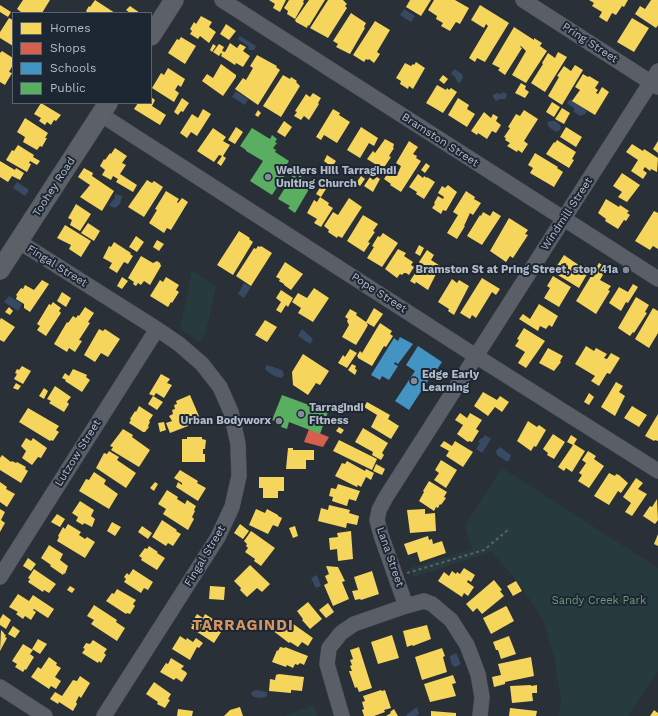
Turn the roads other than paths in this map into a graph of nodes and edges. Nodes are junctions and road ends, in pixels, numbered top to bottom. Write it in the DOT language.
graph roads {
  1 [pos="174,0"];
  2 [pos="222,0"];
  3 [pos="523,0"];
  4 [pos="152,34"];
  5 [pos="656,80"];
  6 [pos="104,109"];
  7 [pos="564,219"];
  8 [pos="18,241"];
  9 [pos="0,270"];
  10 [pos="658,279"];
  11 [pos="157,329"];
  12 [pos="476,356"];
  13 [pos="658,471"];
  14 [pos="0,577"];
  15 [pos="406,606"];
  16 [pos="0,687"];
  17 [pos="45,716"];
  18 [pos="104,716"];
  19 [pos="342,716"];
  20 [pos="480,716"];
  1 -- 4 [label="main road"];
  2 -- 7 [label="street, Bramston Street"];
  3 -- 5 [label="street, Pring Street"];
  5 -- 7 [label="street, Windmill Street"];
  6 -- 8 [label="main road, Toohey Road"];
  6 -- 12 [label="street, Pope Street"];
  7 -- 10 [label="street, Bramston Street"];
  7 -- 12 [label="street, Windmill Street"];
  8 -- 9 [label="main road, Toohey Road"];
  8 -- 11 [label="street, Fingal Street"];
  11 -- 14 [label="street, Lutzow Street"];
  11 -- 18 [label="street, Fingal Street"];
  12 -- 13 [label="street, Pope Street"];
  12 -- 15 [label="street, Lana Street"];
  15 -- 19 [label="street"];
  15 -- 20 [label="street"];
  16 -- 17 [label="street"];
}
